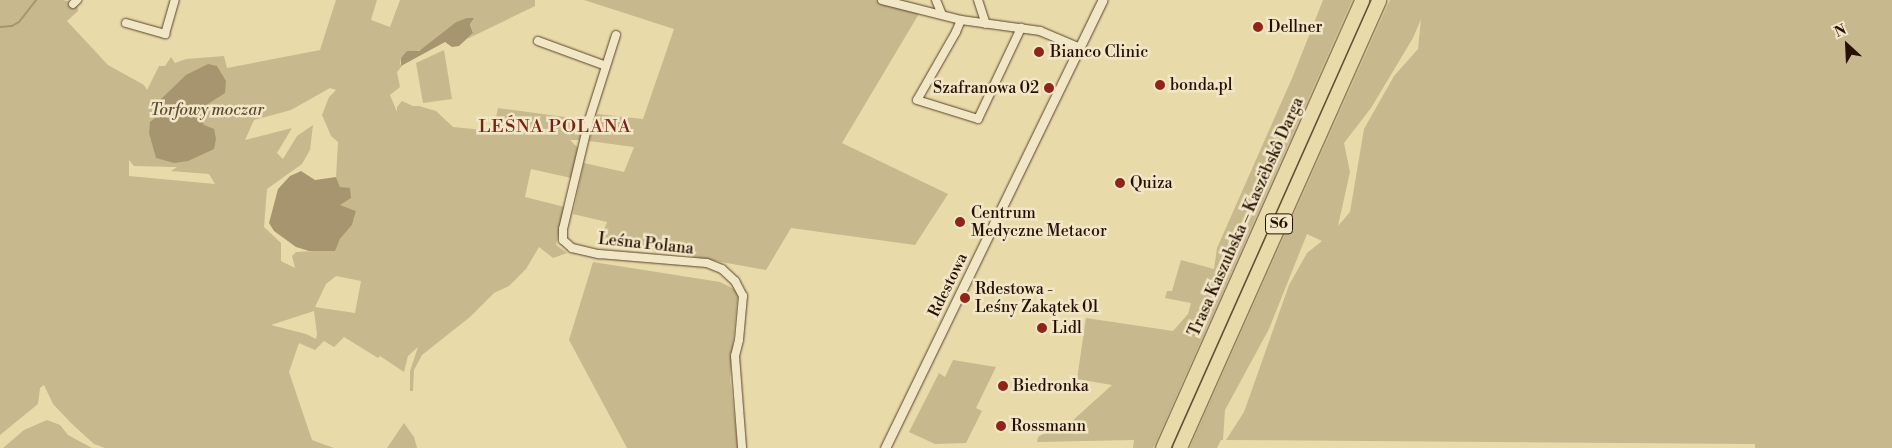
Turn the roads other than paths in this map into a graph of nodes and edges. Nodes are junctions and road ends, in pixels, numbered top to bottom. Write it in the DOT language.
graph roads {
  1 [pos="176,0"];
  2 [pos="882,0"];
  3 [pos="936,0"];
  4 [pos="978,0"];
  5 [pos="1103,0"];
  6 [pos="1362,0"];
  7 [pos="1379,0"];
  8 [pos="898,2"];
  9 [pos="942,15"];
  10 [pos="960,20"];
  11 [pos="126,23"];
  12 [pos="986,24"];
  13 [pos="1021,28"];
  14 [pos="616,35"];
  15 [pos="538,41"];
  16 [pos="1080,48"];
  17 [pos="606,66"];
  18 [pos="742,448"];
  19 [pos="885,448"];
  20 [pos="1163,448"];
  21 [pos="1180,448"];
  1 -- 11 [label="street"];
  2 -- 8 [label="street"];
  3 -- 9 [label="street"];
  4 -- 12 [label="street"];
  5 -- 16 [label="street, Rdestowa"];
  6 -- 20 [label="highway, Trasa Kaszubska – Kaszëbskô Darga / S6"];
  7 -- 21 [label="highway, Trasa Kaszubska – Kaszëbskô Darga / S6"];
  8 -- 9 [label="street"];
  9 -- 10 [label="street"];
  10 -- 12 [label="street"];
  10 -- 13 [label="street"];
  12 -- 13 [label="street"];
  13 -- 16 [label="street"];
  14 -- 17 [label="street, Leśna Polana"];
  15 -- 17 [label="street"];
  16 -- 19 [label="street, Rdestowa"];
  17 -- 18 [label="street, Leśna Polana"];
}
